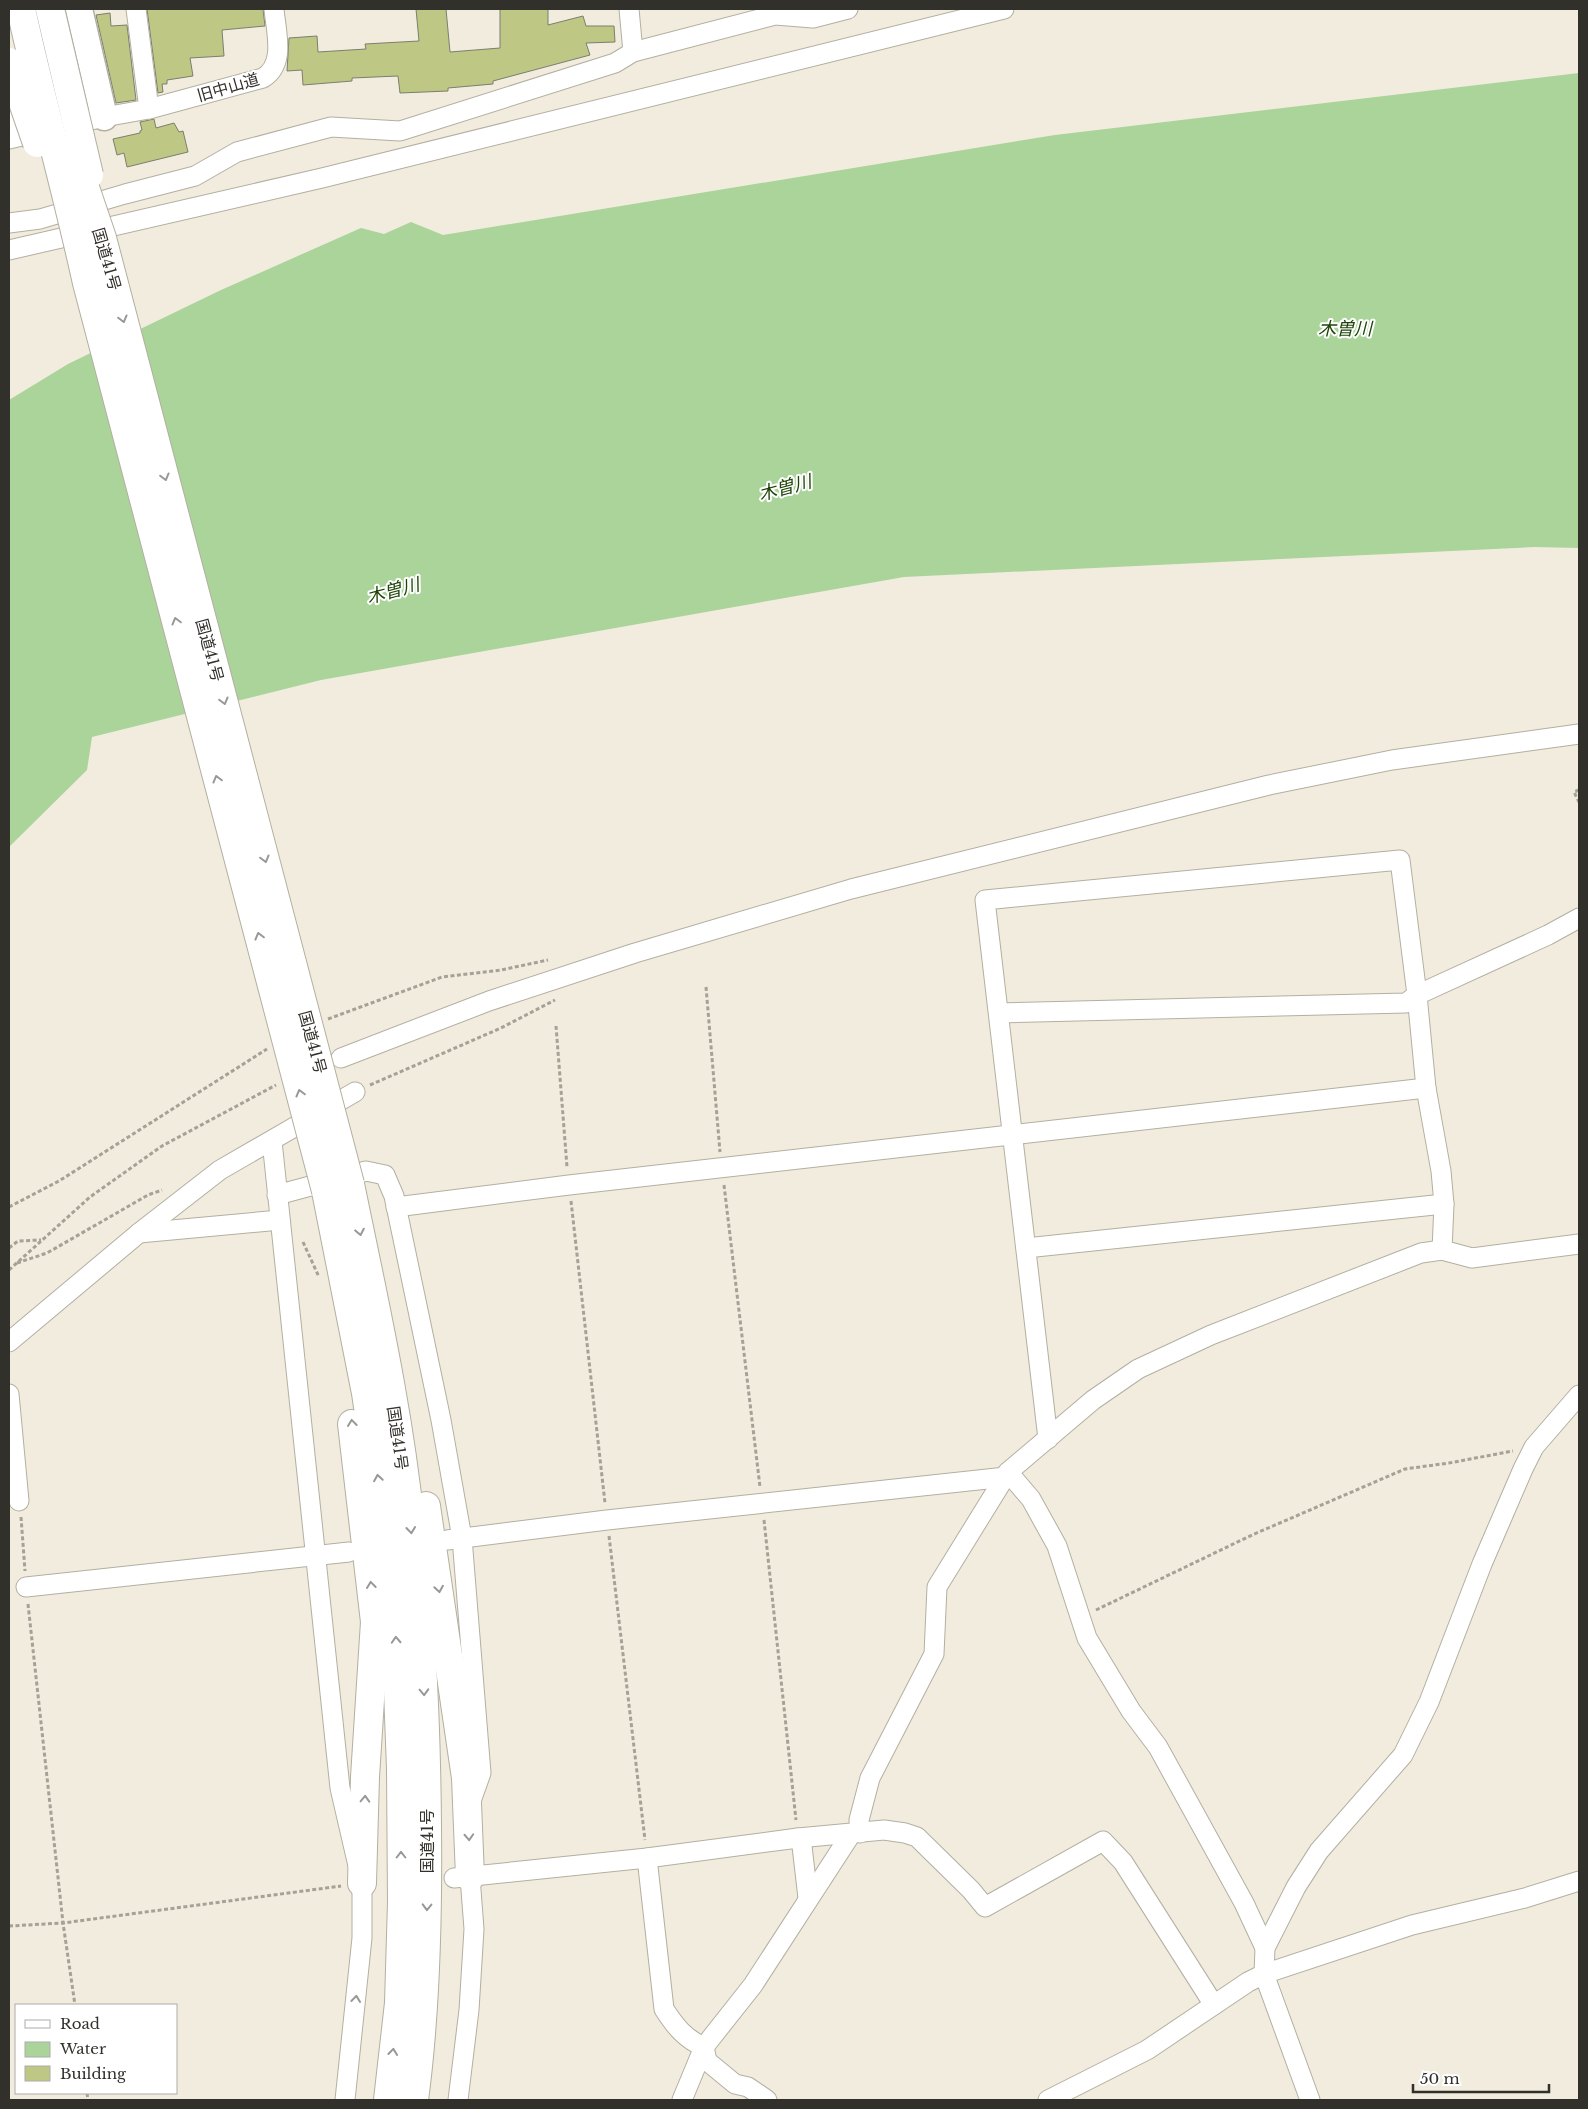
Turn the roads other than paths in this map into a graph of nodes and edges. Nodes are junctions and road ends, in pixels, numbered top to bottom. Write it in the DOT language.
graph roads {
  1 [pos="21,9"];
  2 [pos="38,9"];
  3 [pos="50,9"];
  4 [pos="79,9"];
  5 [pos="136,9"];
  6 [pos="274,9"];
  7 [pos="629,9"];
  8 [pos="848,9"];
  9 [pos="1004,9"];
  10 [pos="633,52"];
  11 [pos="9,62"];
  12 [pos="149,109"];
  13 [pos="9,113"];
  14 [pos="104,117"];
  15 [pos="12,138"];
  16 [pos="9,223"];
  17 [pos="102,238"];
  18 [pos="9,250"];
  19 [pos="87,283"];
  20 [pos="1579,734"];
  21 [pos="1579,918"];
  22 [pos="1417,994"];
  23 [pos="999,1013"];
  24 [pos="341,1058"];
  25 [pos="1426,1088"];
  26 [pos="355,1092"];
  27 [pos="1013,1134"];
  28 [pos="272,1141"];
  29 [pos="338,1188"];
  30 [pos="277,1195"];
  31 [pos="1444,1204"];
  32 [pos="396,1207"];
  33 [pos="280,1220"];
  34 [pos="139,1232"];
  35 [pos="1579,1244"];
  36 [pos="1026,1248"];
  37 [pos="1442,1250"];
  38 [pos="340,1260"];
  39 [pos="9,1342"];
  40 [pos="392,1390"];
  41 [pos="9,1394"];
  42 [pos="1579,1395"];
  43 [pos="1048,1439"];
  44 [pos="1007,1475"];
  45 [pos="19,1501"];
  46 [pos="454,1539"];
  47 [pos="349,1552"];
  48 [pos="315,1556"];
  49 [pos="26,1587"];
  50 [pos="467,1811"];
  51 [pos="856,1834"];
  52 [pos="798,1838"];
  53 [pos="647,1858"];
  54 [pos="462,1877"];
  55 [pos="1579,1881"];
  56 [pos="362,1883"];
  57 [pos="808,1898"];
  58 [pos="1265,1948"];
  59 [pos="1264,1974"];
  60 [pos="1214,2005"];
  61 [pos="704,2047"];
  62 [pos="346,2100"];
  63 [pos="388,2100"];
  64 [pos="414,2100"];
  65 [pos="458,2100"];
  66 [pos="682,2100"];
  67 [pos="768,2100"];
  68 [pos="1048,2100"];
  69 [pos="1310,2100"];
  1 -- 19 [label="highway, 国道41号, bridge"];
  2 -- 17 [label="highway, 国道41号, bridge"];
  3 -- 17 [label="highway, bridge"];
  4 -- 14 [label="street"];
  5 -- 12 [label="street"];
  6 -- 12 [label="street, 旧中山道"];
  7 -- 10 [label="street"];
  8 -- 10 [label="street"];
  9 -- 18 [label="street"];
  10 -- 16 [label="street"];
  11 -- 19 [label="highway, bridge"];
  12 -- 14 [label="street"];
  13 -- 15 [label="street"];
  14 -- 15 [label="street"];
  17 -- 29 [label="highway, 国道41号, one-way, bridge"];
  29 -- 19 [label="highway, 国道41号, one-way, bridge"];
  20 -- 24 [label="street"];
  21 -- 22 [label="street"];
  22 -- 23 [label="street"];
  22 -- 23 [label="street"];
  22 -- 25 [label="street"];
  23 -- 27 [label="street"];
  25 -- 27 [label="street"];
  25 -- 31 [label="street"];
  26 -- 28 [label="street"];
  27 -- 32 [label="street"];
  27 -- 36 [label="street"];
  28 -- 30 [label="street"];
  28 -- 34 [label="street"];
  29 -- 38 [label="highway, 国道41号"];
  29 -- 40 [label="highway, 国道41号, one-way"];
  30 -- 32 [label="street"];
  30 -- 33 [label="street"];
  31 -- 36 [label="street"];
  31 -- 37 [label="street"];
  32 -- 46 [label="street"];
  33 -- 34 [label="street"];
  33 -- 48 [label="street"];
  34 -- 39 [label="street"];
  35 -- 37 [label="street"];
  36 -- 43 [label="street"];
  37 -- 43 [label="street"];
  56 -- 38 [label="highway, one-way"];
  63 -- 38 [label="highway, 国道41号, one-way"];
  40 -- 50 [label="highway, one-way"];
  40 -- 64 [label="highway, 国道41号, one-way"];
  41 -- 45 [label="street"];
  42 -- 58 [label="street"];
  43 -- 44 [label="street"];
  44 -- 46 [label="street"];
  44 -- 51 [label="street"];
  44 -- 58 [label="street"];
  46 -- 50 [label="street"];
  47 -- 48 [label="street"];
  48 -- 49 [label="street"];
  48 -- 56 [label="street"];
  50 -- 54 [label="highway, one-way"];
  51 -- 52 [label="street"];
  51 -- 57 [label="street"];
  51 -- 60 [label="street"];
  52 -- 53 [label="street"];
  52 -- 57 [label="street"];
  53 -- 54 [label="street"];
  53 -- 61 [label="street"];
  54 -- 65 [label="street"];
  55 -- 59 [label="street"];
  62 -- 56 [label="street, one-way"];
  57 -- 61 [label="street"];
  58 -- 59 [label="street"];
  59 -- 60 [label="street"];
  59 -- 69 [label="street"];
  60 -- 68 [label="street"];
  61 -- 66 [label="street"];
  61 -- 67 [label="street"];
}
